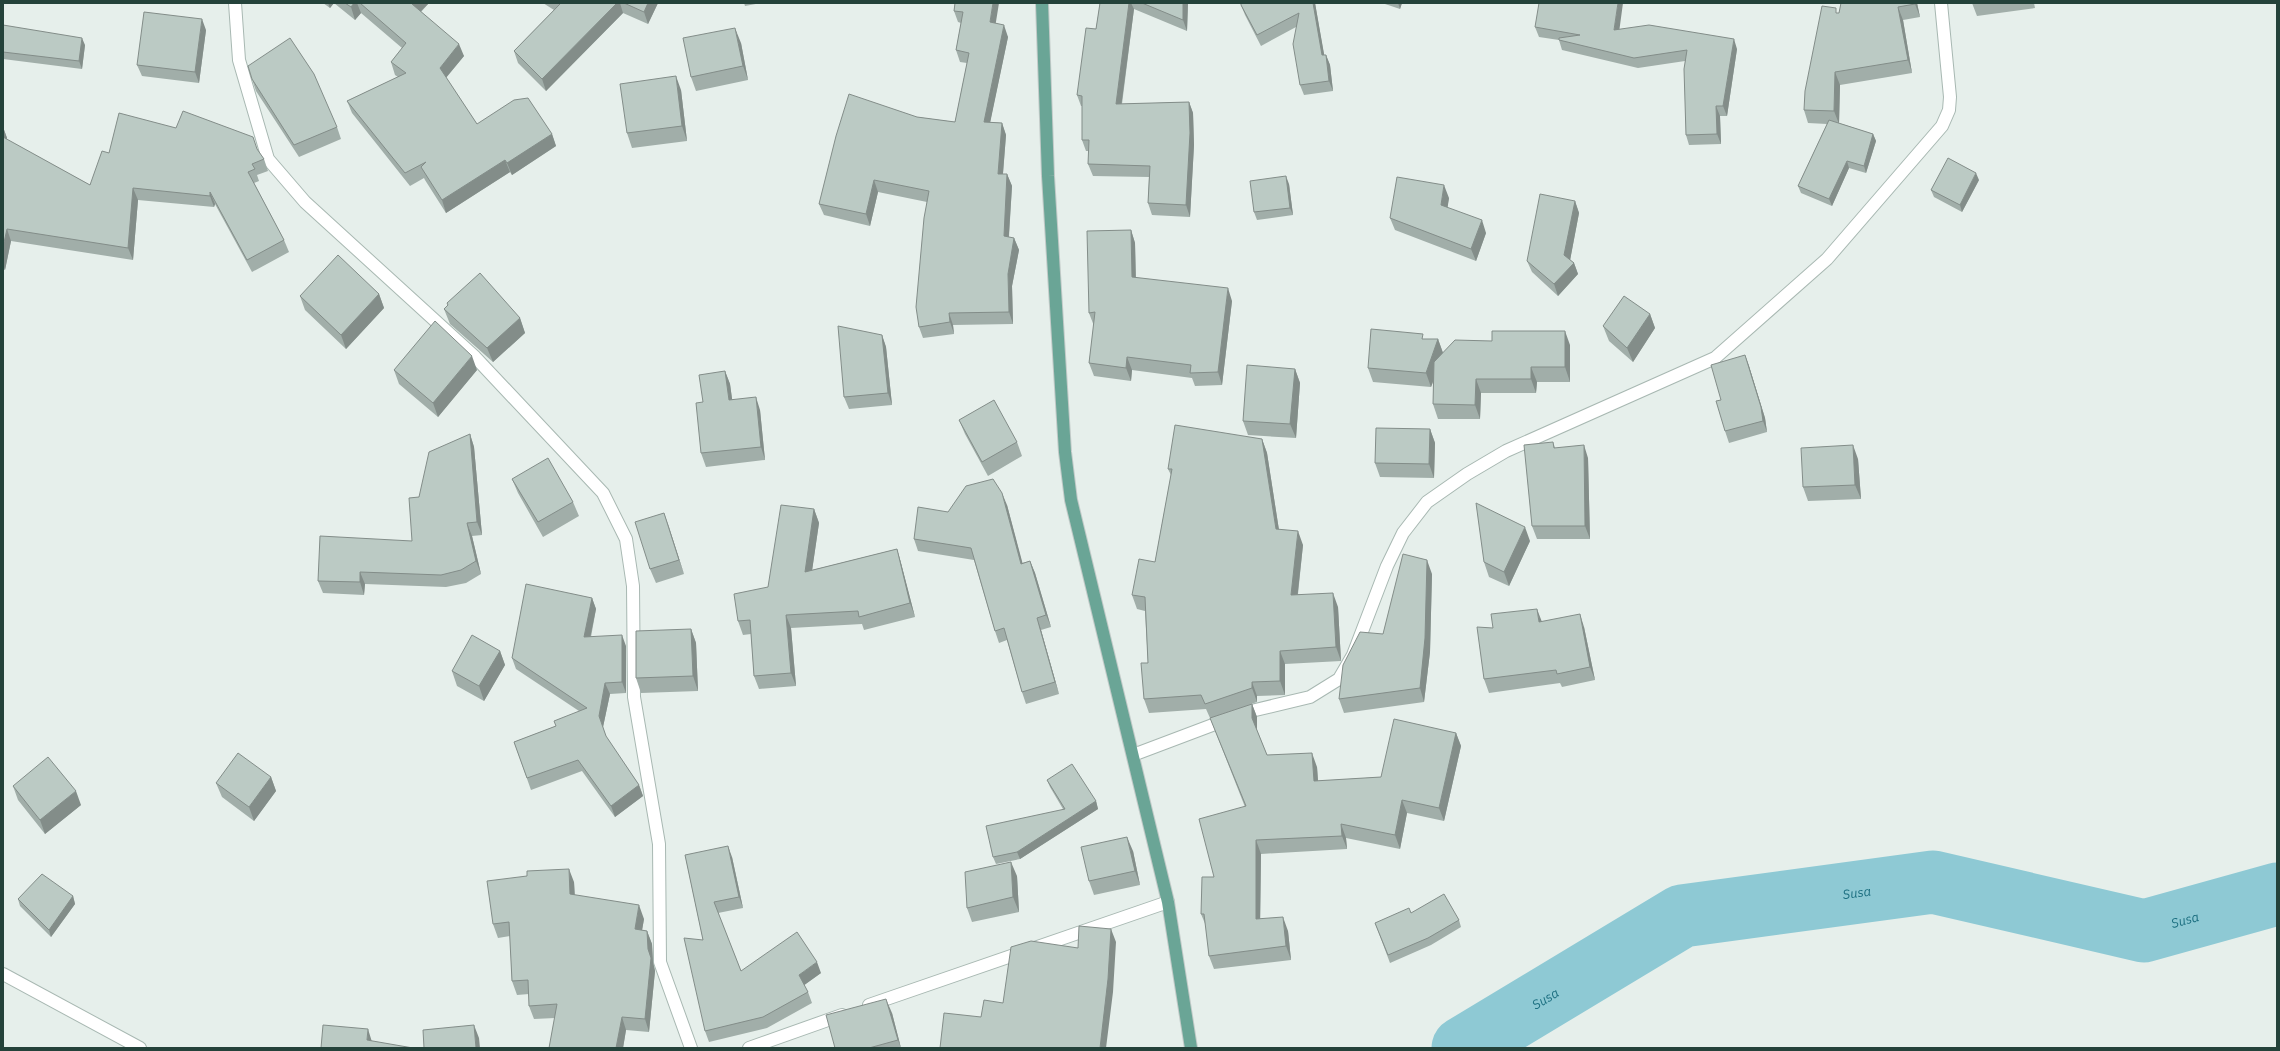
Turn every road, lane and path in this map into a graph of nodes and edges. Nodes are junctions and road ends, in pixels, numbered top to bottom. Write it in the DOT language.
graph roads {
  1 [pos="235,3"];
  2 [pos="1042,3"];
  3 [pos="1941,3"];
  4 [pos="1133,755"];
  5 [pos="1168,902"];
  6 [pos="3,974"];
  7 [pos="140,1048"];
  8 [pos="692,1048"];
  9 [pos="749,1048"];
  10 [pos="1191,1048"];
  1 -- 8 [label="street"];
  2 -- 4 [label="main road"];
  3 -- 4 [label="street"];
  4 -- 5 [label="main road"];
  5 -- 9 [label="street"];
  5 -- 10 [label="main road"];
  6 -- 7 [label="street"];
}
